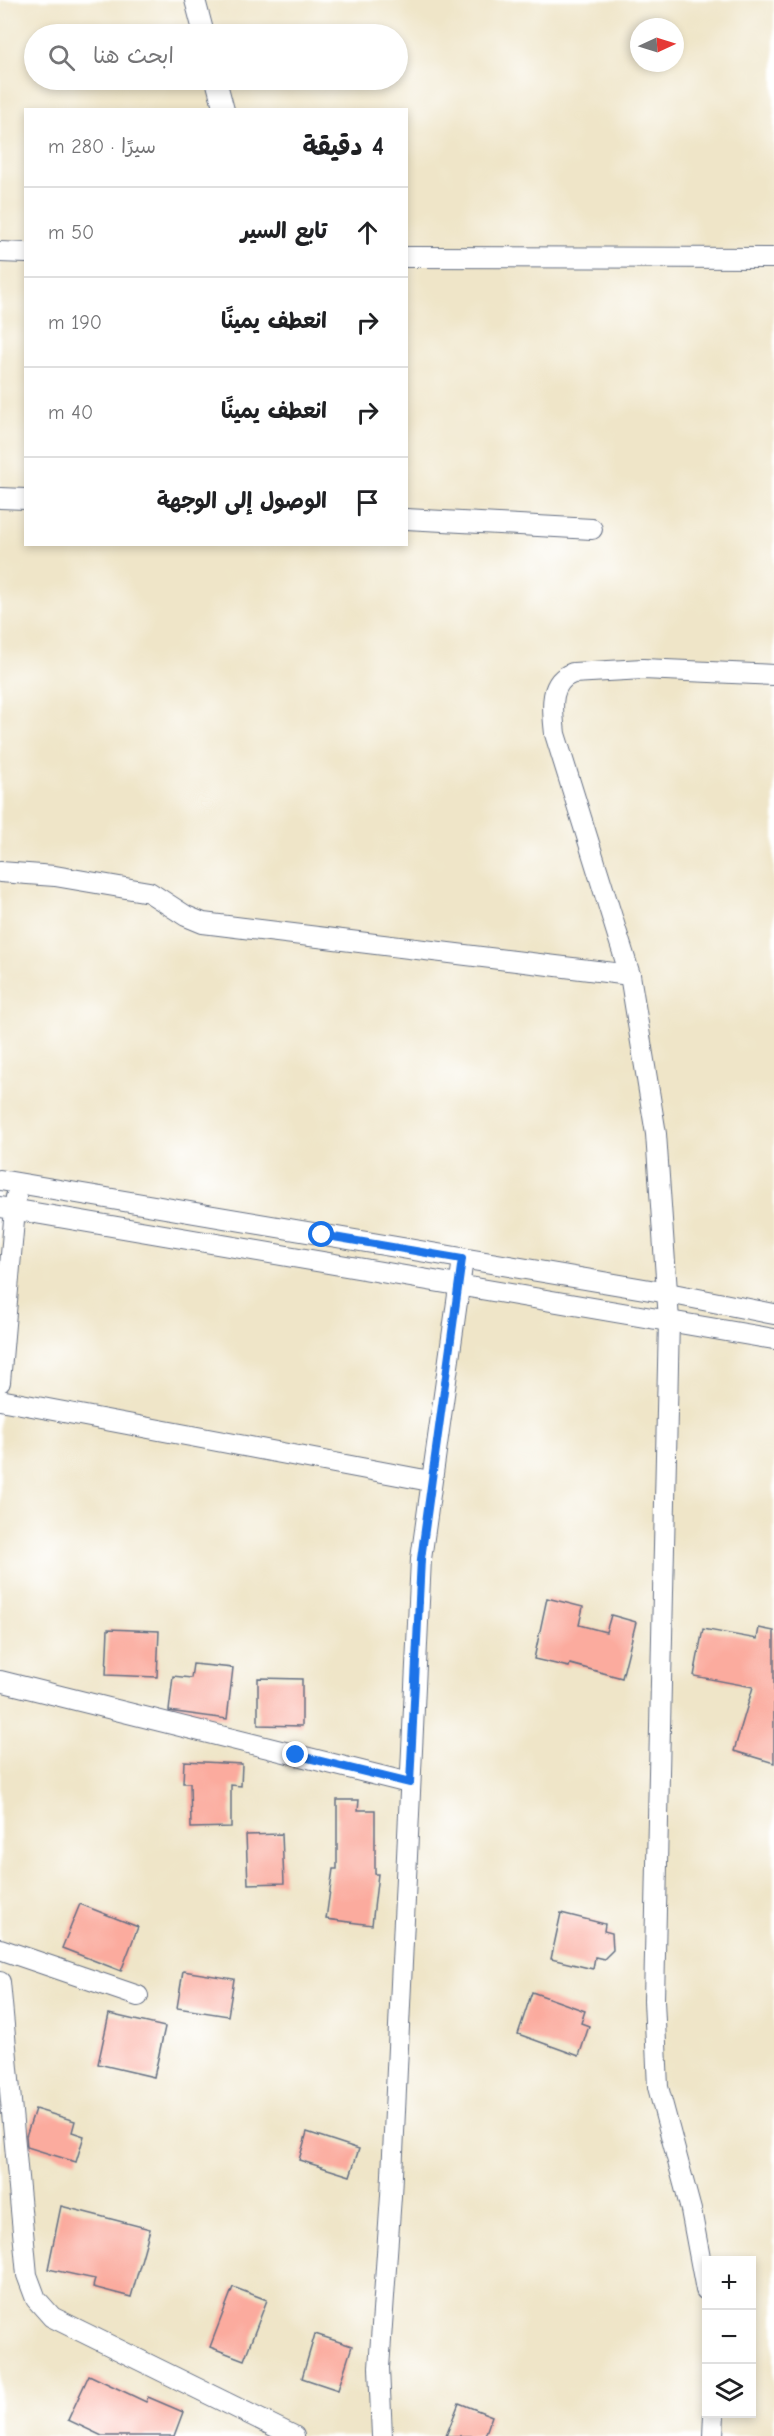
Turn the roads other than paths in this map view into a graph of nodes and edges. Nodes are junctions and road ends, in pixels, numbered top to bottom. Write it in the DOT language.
graph roads {
  1 [pos="195,0"];
  2 [pos="201,24"];
  3 [pos="219,90"];
  4 [pos="223,108"];
  5 [pos="0,252"];
  6 [pos="24,253"];
  7 [pos="408,257"];
  8 [pos="774,258"];
  9 [pos="0,498"];
  10 [pos="24,499"];
  11 [pos="408,519"];
  12 [pos="592,529"];
  13 [pos="774,675"];
  14 [pos="0,872"];
  15 [pos="630,975"];
  16 [pos="8,1181"];
  17 [pos="8,1208"];
  18 [pos="462,1259"];
  19 [pos="459,1287"];
  20 [pos="668,1293"];
  21 [pos="774,1314"];
  22 [pos="669,1320"];
  23 [pos="774,1339"];
  24 [pos="0,1382"];
  25 [pos="0,1400"];
  26 [pos="430,1481"];
  27 [pos="0,1681"];
  28 [pos="410,1783"];
  29 [pos="0,1949"];
  30 [pos="0,1982"];
  31 [pos="138,1996"];
  32 [pos="702,2269"];
  33 [pos="714,2418"];
  34 [pos="294,2436"];
  35 [pos="382,2436"];
  36 [pos="713,2436"];
  1 -- 2 [label="street"];
  3 -- 4 [label="street"];
  5 -- 6 [label="street"];
  7 -- 8 [label="street"];
  9 -- 10 [label="street"];
  11 -- 12 [label="street"];
  13 -- 15 [label="street"];
  14 -- 15 [label="street"];
  15 -- 20 [label="street"];
  16 -- 17 [label="street"];
  16 -- 18 [label="street"];
  17 -- 19 [label="street"];
  17 -- 24 [label="street"];
  18 -- 19 [label="street"];
  18 -- 20 [label="street"];
  19 -- 22 [label="street"];
  19 -- 26 [label="street"];
  20 -- 21 [label="street"];
  20 -- 22 [label="street"];
  22 -- 23 [label="street"];
  22 -- 32 [label="street"];
  25 -- 26 [label="street"];
  26 -- 28 [label="street"];
  27 -- 28 [label="street"];
  28 -- 35 [label="street"];
  29 -- 31 [label="street"];
  30 -- 34 [label="street"];
  33 -- 36 [label="street"];
}
